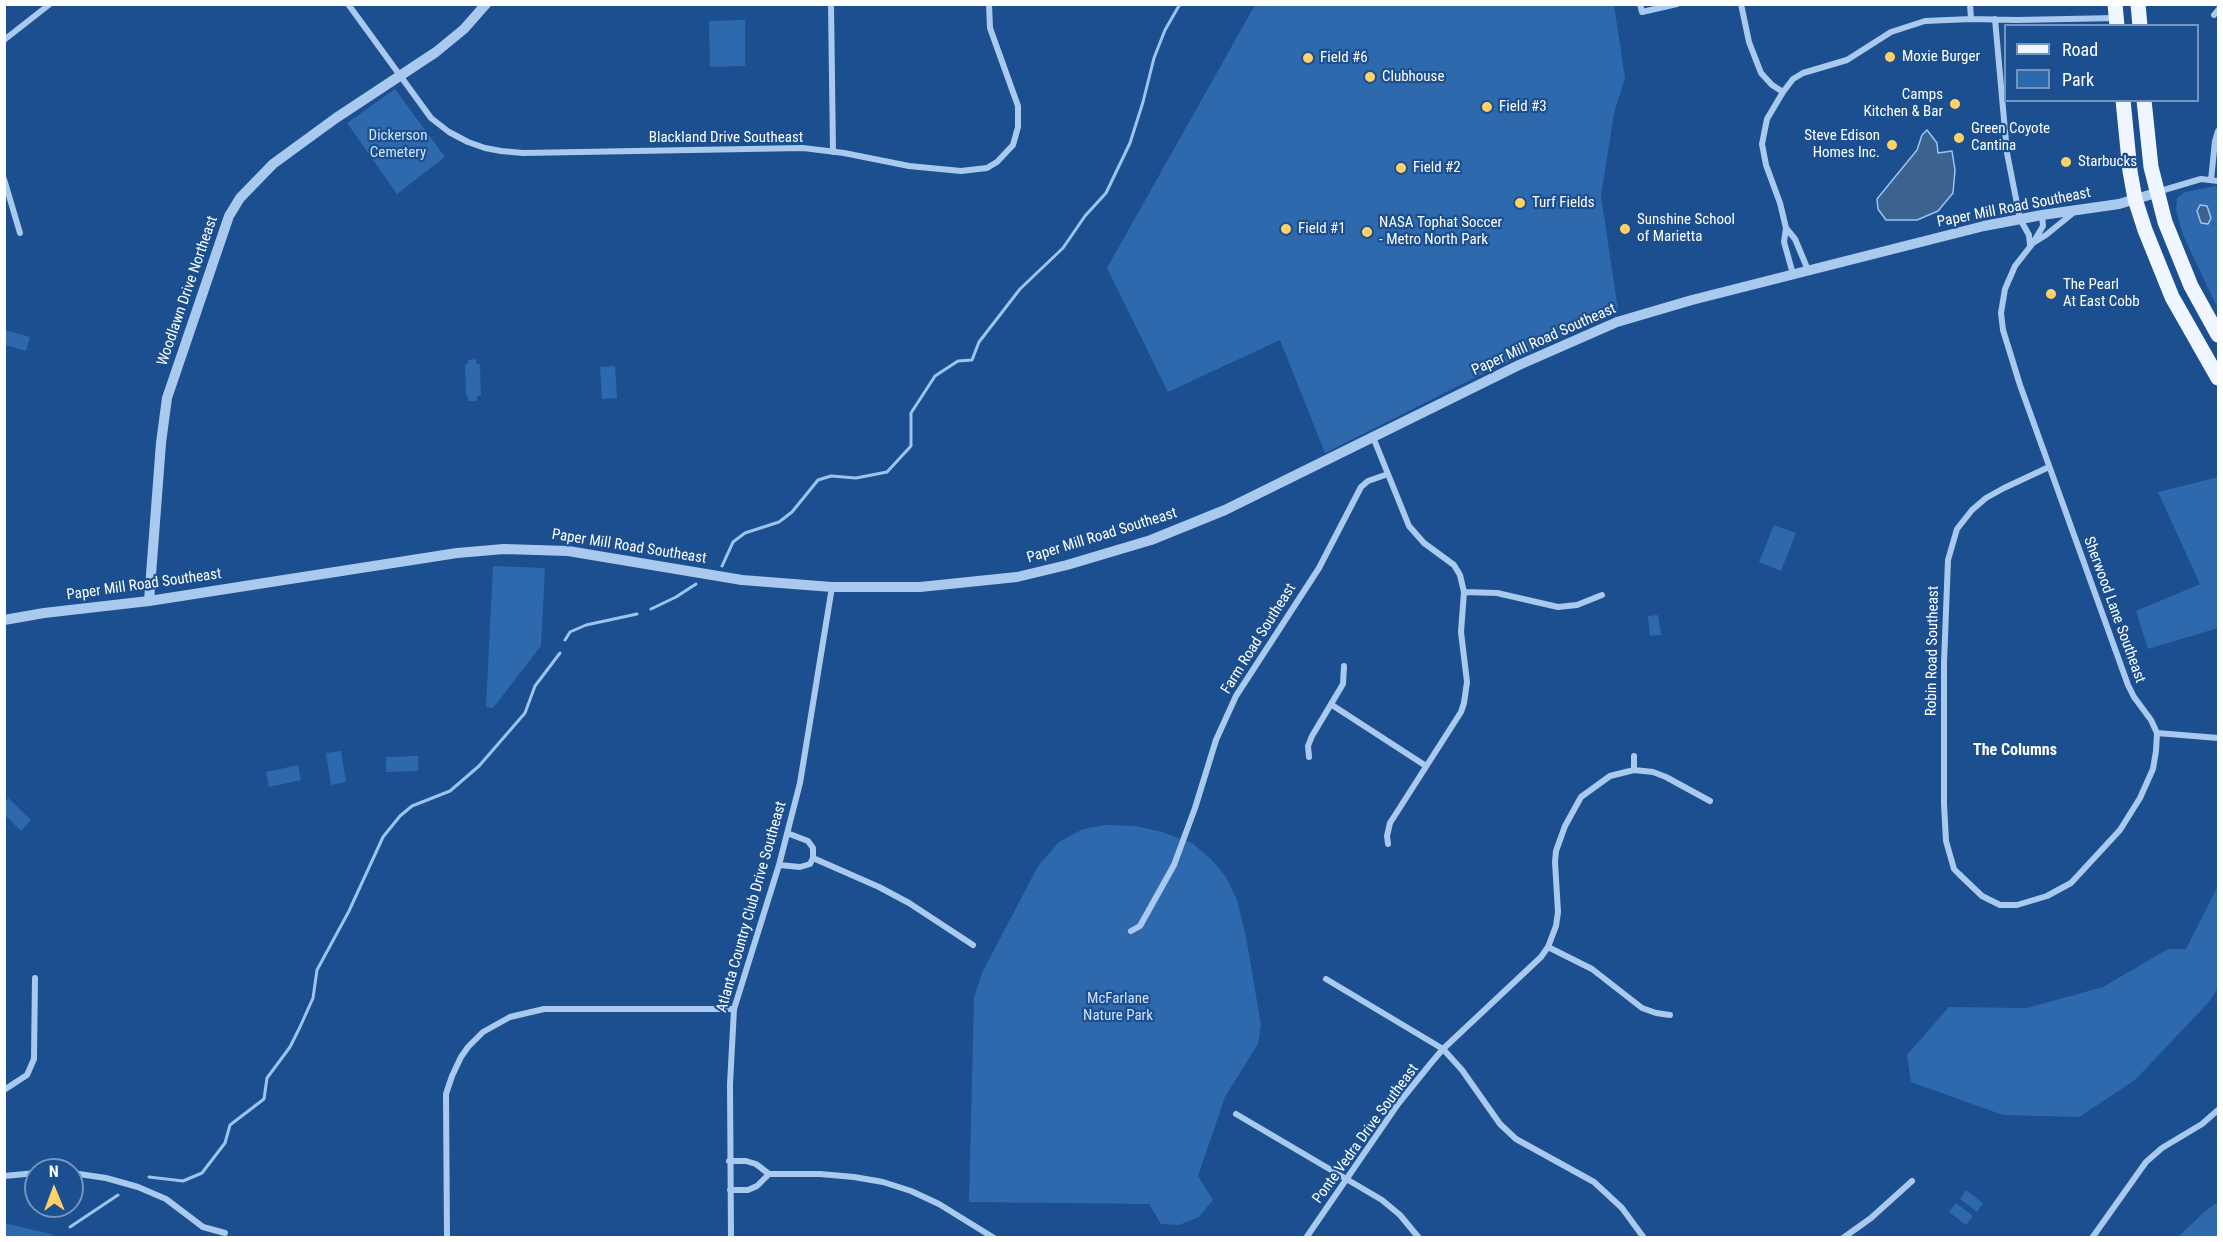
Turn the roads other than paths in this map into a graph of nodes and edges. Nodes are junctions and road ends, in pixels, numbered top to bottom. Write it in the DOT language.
graph roads {
  1 [pos="50,4"];
  2 [pos="348,4"];
  3 [pos="486,4"];
  4 [pos="831,4"];
  5 [pos="988,4"];
  6 [pos="1640,4"];
  7 [pos="1677,4"];
  8 [pos="1741,4"];
  9 [pos="1970,4"];
  10 [pos="2138,4"];
  11 [pos="2116,16"];
  12 [pos="1971,19"];
  13 [pos="1995,19"];
  14 [pos="2140,24"];
  15 [pos="4,40"];
  16 [pos="399,76"];
  17 [pos="1783,92"];
  18 [pos="2123,102"];
  19 [pos="2144,102"];
  20 [pos="2218,131"];
  21 [pos="833,152"];
  22 [pos="4,179"];
  23 [pos="2211,180"];
  24 [pos="2218,181"];
  25 [pos="2156,193"];
  26 [pos="2135,199"];
  27 [pos="2078,210"];
  28 [pos="2042,215"];
  29 [pos="2020,219"];
  30 [pos="1786,228"];
  31 [pos="20,232"];
  32 [pos="2031,245"];
  33 [pos="1808,270"];
  34 [pos="1793,274"];
  35 [pos="2218,335"];
  36 [pos="2218,378"];
  37 [pos="1373,437"];
  38 [pos="2049,467"];
  39 [pos="1388,474"];
  40 [pos="832,587"];
  41 [pos="1464,592"];
  42 [pos="1602,595"];
  43 [pos="149,601"];
  44 [pos="4,620"];
  45 [pos="1344,666"];
  46 [pos="1332,705"];
  47 [pos="2157,733"];
  48 [pos="2218,738"];
  49 [pos="1634,756"];
  50 [pos="1309,757"];
  51 [pos="1426,766"];
  52 [pos="1634,770"];
  53 [pos="1710,801"];
  54 [pos="788,833"];
  55 [pos="1388,844"];
  56 [pos="813,858"];
  57 [pos="778,865"];
  58 [pos="1131,931"];
  59 [pos="973,945"];
  60 [pos="1548,947"];
  61 [pos="35,978"];
  62 [pos="1326,979"];
  63 [pos="734,1009"];
  64 [pos="1670,1015"];
  65 [pos="1443,1049"];
  66 [pos="4,1090"];
  67 [pos="2218,1110"];
  68 [pos="1236,1114"];
  69 [pos="729,1161"];
  70 [pos="24,1174"];
  71 [pos="769,1174"];
  72 [pos="84,1175"];
  73 [pos="4,1176"];
  74 [pos="1346,1180"];
  75 [pos="1912,1181"];
  76 [pos="730,1190"];
  77 [pos="225,1233"];
  78 [pos="447,1238"];
  79 [pos="731,1238"];
  80 [pos="994,1238"];
  81 [pos="1306,1238"];
  82 [pos="1419,1238"];
  83 [pos="1644,1238"];
  84 [pos="1843,1238"];
  85 [pos="2092,1238"];
  1 -- 15 [label="street"];
  2 -- 16 [label="street, Blackland Drive Southeast"];
  3 -- 16 [label="street, Woodlawn Drive Northeast"];
  4 -- 21 [label="street"];
  5 -- 21 [label="street, Blackland Drive Southeast"];
  6 -- 7 [label="street"];
  8 -- 17 [label="street"];
  9 -- 12 [label="street"];
  10 -- 14 [label="main road"];
  11 -- 13 [label="street"];
  12 -- 13 [label="street"];
  12 -- 17 [label="street"];
  13 -- 29 [label="street"];
  16 -- 21 [label="street, Blackland Drive Southeast"];
  16 -- 43 [label="street, Woodlawn Drive Northeast"];
  17 -- 30 [label="street"];
  18 -- 26 [label="main road"];
  19 -- 25 [label="main road"];
  20 -- 23 [label="street"];
  22 -- 31 [label="street"];
  23 -- 24 [label="street"];
  23 -- 25 [label="street"];
  25 -- 26 [label="street, Paper Mill Road Southeast"];
  25 -- 35 [label="main road"];
  26 -- 27 [label="street, Paper Mill Road Southeast"];
  26 -- 36 [label="main road"];
  27 -- 28 [label="street, Paper Mill Road Southeast"];
  27 -- 32 [label="street, Sherwood Lane Southeast"];
  28 -- 29 [label="street, Paper Mill Road Southeast"];
  28 -- 32 [label="street, Sherwood Lane Southeast"];
  29 -- 32 [label="street"];
  29 -- 33 [label="street, Paper Mill Road Southeast"];
  30 -- 33 [label="street"];
  30 -- 34 [label="street"];
  32 -- 38 [label="street, Sherwood Lane Southeast"];
  33 -- 34 [label="street, Paper Mill Road Southeast"];
  34 -- 37 [label="street, Paper Mill Road Southeast"];
  37 -- 39 [label="street"];
  37 -- 40 [label="street, Paper Mill Road Southeast"];
  38 -- 47 [label="street, Sherwood Lane Southeast"];
  38 -- 47 [label="street, Robin Road Southeast"];
  39 -- 41 [label="street"];
  39 -- 58 [label="street, Farm Road Southeast"];
  40 -- 43 [label="street, Paper Mill Road Southeast"];
  40 -- 54 [label="street, Atlanta Country Club Drive Southeast"];
  41 -- 42 [label="street"];
  41 -- 51 [label="street"];
  43 -- 44 [label="street, Paper Mill Road Southeast"];
  45 -- 46 [label="street"];
  46 -- 50 [label="street"];
  46 -- 51 [label="street"];
  47 -- 48 [label="street"];
  49 -- 52 [label="street"];
  51 -- 55 [label="street"];
  52 -- 53 [label="street, Ponte Vedra Drive Southeast"];
  52 -- 60 [label="street, Ponte Vedra Drive Southeast"];
  54 -- 56 [label="street"];
  54 -- 57 [label="street, Atlanta Country Club Drive Southeast"];
  56 -- 57 [label="street"];
  56 -- 59 [label="street"];
  57 -- 63 [label="street, Atlanta Country Club Drive Southeast"];
  60 -- 64 [label="street"];
  60 -- 65 [label="street, Ponte Vedra Drive Southeast"];
  61 -- 66 [label="street"];
  62 -- 65 [label="street"];
  63 -- 69 [label="street, Atlanta Country Club Drive Southeast"];
  63 -- 78 [label="street"];
  65 -- 74 [label="street, Ponte Vedra Drive Southeast"];
  65 -- 83 [label="street"];
  67 -- 85 [label="street"];
  68 -- 74 [label="street"];
  69 -- 71 [label="street"];
  69 -- 76 [label="street, Atlanta Country Club Drive Southeast"];
  70 -- 73 [label="street"];
  71 -- 76 [label="street"];
  71 -- 80 [label="street"];
  72 -- 77 [label="street"];
  74 -- 81 [label="street, Ponte Vedra Drive Southeast"];
  74 -- 82 [label="street"];
  75 -- 84 [label="street"];
  76 -- 79 [label="street, Atlanta Country Club Drive Southeast"];
}
